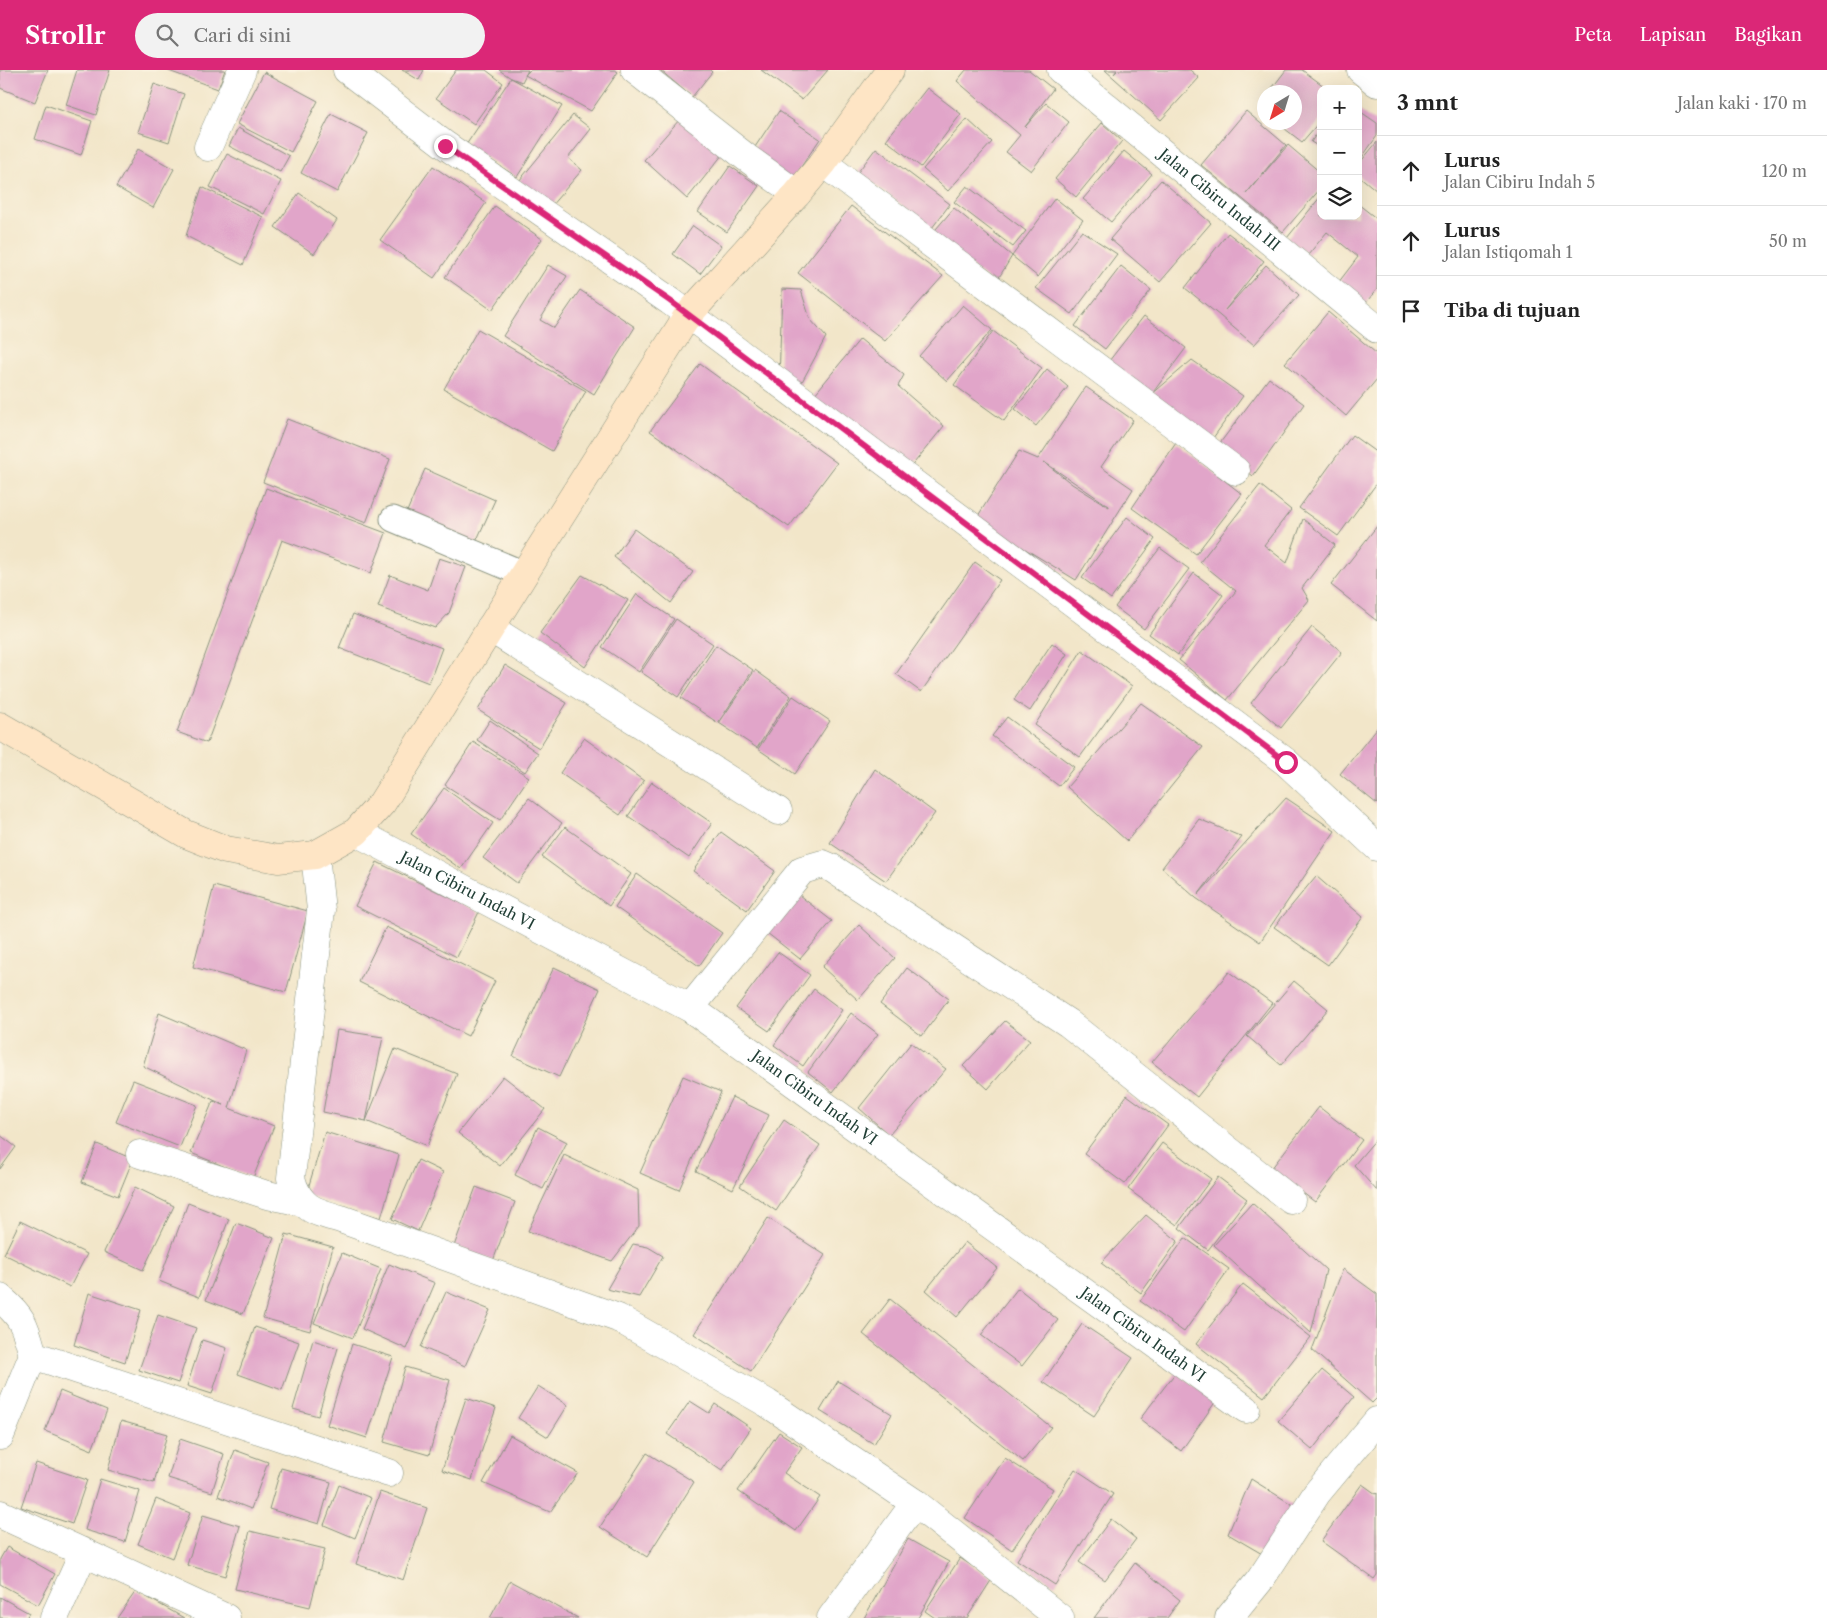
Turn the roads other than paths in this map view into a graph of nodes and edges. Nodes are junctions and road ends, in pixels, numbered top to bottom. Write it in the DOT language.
graph roads {
  1 [pos="242,70"];
  2 [pos="348,70"];
  3 [pos="635,70"];
  4 [pos="1061,70"];
  5 [pos="1361,70"];
  6 [pos="886,72"];
  7 [pos="1377,83"];
  8 [pos="208,147"];
  9 [pos="823,163"];
  10 [pos="797,194"];
  11 [pos="688,315"];
  12 [pos="1377,329"];
  13 [pos="1236,471"];
  14 [pos="393,519"];
  15 [pos="524,574"];
  16 [pos="490,628"];
  17 [pos="0,726"];
  18 [pos="778,811"];
  19 [pos="356,832"];
  20 [pos="1377,847"];
  21 [pos="315,855"];
  22 [pos="690,1008"];
  23 [pos="140,1154"];
  24 [pos="1290,1200"];
  25 [pos="302,1202"];
  26 [pos="0,1298"];
  27 [pos="33,1355"];
  28 [pos="1246,1409"];
  29 [pos="1377,1421"];
  30 [pos="0,1436"];
  31 [pos="389,1473"];
  32 [pos="915,1503"];
  33 [pos="0,1514"];
  34 [pos="84,1552"];
  35 [pos="223,1617"];
  36 [pos="54,1618"];
  37 [pos="830,1618"];
  38 [pos="1060,1618"];
  39 [pos="1229,1618"];
  1 -- 8 [label="street"];
  2 -- 11 [label="street"];
  3 -- 10 [label="street"];
  4 -- 12 [label="street, Jalan Cibiru Indah III"];
  5 -- 7 [label="street"];
  6 -- 9 [label="street"];
  9 -- 10 [label="street"];
  9 -- 13 [label="street"];
  10 -- 11 [label="street"];
  11 -- 15 [label="street"];
  11 -- 20 [label="street"];
  14 -- 15 [label="lane"];
  15 -- 16 [label="street"];
  16 -- 18 [label="street"];
  16 -- 19 [label="street"];
  17 -- 21 [label="street"];
  19 -- 21 [label="street"];
  19 -- 22 [label="street, Jalan Cibiru Indah VI"];
  21 -- 25 [label="street"];
  22 -- 24 [label="street"];
  22 -- 28 [label="street, Jalan Cibiru Indah VI"];
  23 -- 25 [label="street"];
  25 -- 32 [label="street"];
  26 -- 27 [label="street"];
  27 -- 30 [label="street"];
  27 -- 31 [label="street"];
  29 -- 39 [label="street"];
  32 -- 37 [label="street"];
  32 -- 38 [label="street"];
  33 -- 34 [label="street"];
  34 -- 35 [label="street"];
  34 -- 36 [label="street"];
}
